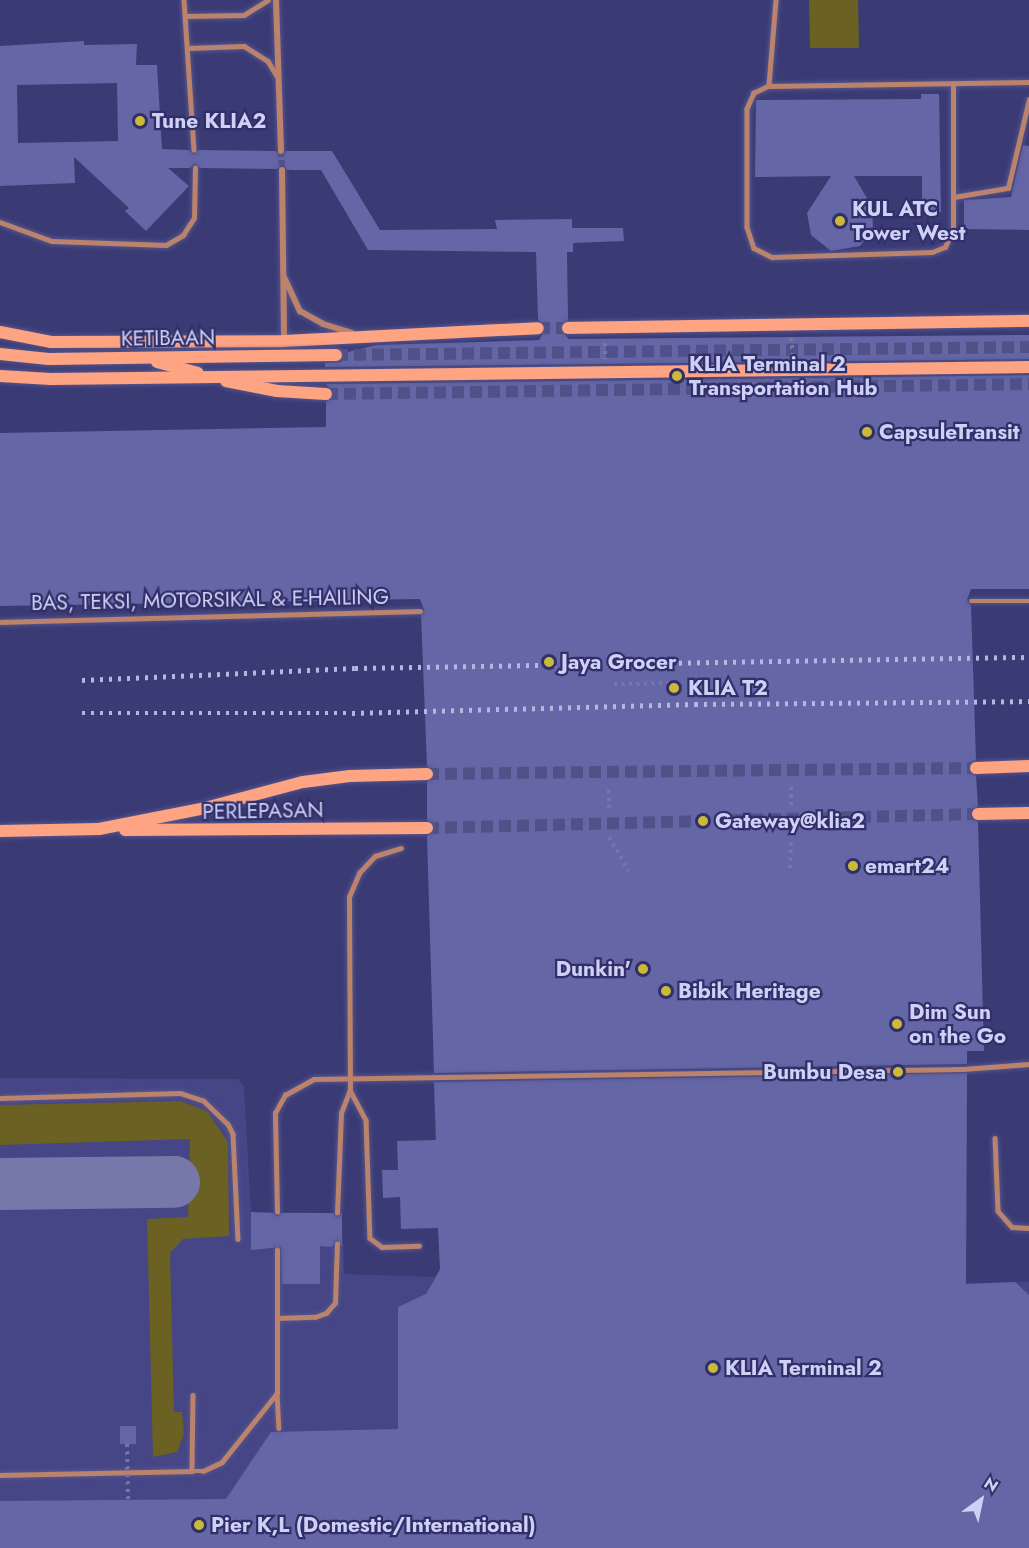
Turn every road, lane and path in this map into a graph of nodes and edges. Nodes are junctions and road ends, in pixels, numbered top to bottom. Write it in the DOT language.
graph roads {
  1 [pos="184,0"];
  2 [pos="268,0"];
  3 [pos="276,0"];
  4 [pos="776,0"];
  5 [pos="185,16"];
  6 [pos="187,48"];
  7 [pos="278,79"];
  8 [pos="1029,82"];
  9 [pos="953,84"];
  10 [pos="768,86"];
  11 [pos="1029,99"];
  12 [pos="194,150"];
  13 [pos="281,151"];
  14 [pos="195,168"];
  15 [pos="282,170"];
  16 [pos="954,197"];
  17 [pos="0,222"];
  18 [pos="282,273"];
  19 [pos="1029,321"];
  20 [pos="538,328"];
  21 [pos="568,328"];
  22 [pos="0,332"];
  23 [pos="370,338"];
  24 [pos="314,340"];
  25 [pos="284,341"];
  26 [pos="0,354"];
  27 [pos="338,355"];
  28 [pos="142,358"];
  29 [pos="1029,367"];
  30 [pos="0,376"];
  31 [pos="326,394"];
  32 [pos="971,601"];
  33 [pos="1029,601"];
  34 [pos="420,611"];
  35 [pos="0,622"];
  36 [pos="680,683"];
  37 [pos="615,684"];
  38 [pos="1029,766"];
  39 [pos="976,768"];
  40 [pos="427,774"];
  41 [pos="791,785"];
  42 [pos="609,786"];
  43 [pos="791,805"];
  44 [pos="609,808"];
  45 [pos="1029,813"];
  46 [pos="978,814"];
  47 [pos="427,828"];
  48 [pos="99,829"];
  49 [pos="0,831"];
  50 [pos="609,837"];
  51 [pos="791,838"];
  52 [pos="401,848"];
  53 [pos="790,868"];
  54 [pos="629,871"];
  55 [pos="1029,1064"];
  56 [pos="350,1077"];
  57 [pos="350,1090"];
  58 [pos="0,1098"];
  59 [pos="995,1137"];
  60 [pos="277,1212"];
  61 [pos="337,1213"];
  62 [pos="1029,1228"];
  63 [pos="238,1239"];
  64 [pos="337,1244"];
  65 [pos="419,1246"];
  66 [pos="277,1251"];
  67 [pos="277,1318"];
  68 [pos="277,1393"];
  69 [pos="193,1395"];
  70 [pos="279,1428"];
  71 [pos="128,1444"];
  72 [pos="192,1471"];
  73 [pos="0,1475"];
  74 [pos="128,1499"];
  1 -- 5 [label="lane"];
  2 -- 5 [label="lane"];
  3 -- 7 [label="street"];
  4 -- 10 [label="lane"];
  5 -- 6 [label="lane"];
  6 -- 7 [label="lane"];
  6 -- 12 [label="lane"];
  7 -- 13 [label="street"];
  8 -- 9 [label="lane"];
  9 -- 10 [label="lane"];
  9 -- 16 [label="lane"];
  10 -- 16 [label="lane"];
  11 -- 16 [label="lane"];
  14 -- 17 [label="lane"];
  15 -- 18 [label="street"];
  18 -- 23 [label="street"];
  18 -- 25 [label="street"];
  19 -- 21 [label="main road"];
  20 -- 23 [label="main road"];
  22 -- 25 [label="main road"];
  23 -- 24 [label="main road"];
  24 -- 25 [label="main road"];
  24 -- 27 [label="lane"];
  26 -- 28 [label="main road, KETIBAAN, bridge"];
  27 -- 28 [label="main road, KETIBAAN, bridge"];
  28 -- 31 [label="main road, bridge"];
  29 -- 30 [label="main road, bridge"];
  32 -- 33 [label="lane"];
  34 -- 35 [label="lane, BAS, TEKSI, MOTORSIKAL & E-HAILING"];
  36 -- 37 [label="path"];
  38 -- 39 [label="main road"];
  40 -- 48 [label="main road"];
  41 -- 43 [label="path"];
  42 -- 44 [label="path"];
  45 -- 46 [label="main road"];
  47 -- 48 [label="main road, PERLEPASAN"];
  48 -- 49 [label="main road"];
  50 -- 54 [label="path"];
  51 -- 53 [label="path"];
  52 -- 56 [label="lane"];
  55 -- 56 [label="lane"];
  56 -- 57 [label="lane"];
  56 -- 60 [label="lane"];
  57 -- 61 [label="lane"];
  57 -- 65 [label="lane"];
  58 -- 63 [label="lane"];
  59 -- 62 [label="lane"];
  64 -- 67 [label="lane"];
  66 -- 67 [label="lane"];
  67 -- 68 [label="lane"];
  68 -- 70 [label="lane"];
  68 -- 72 [label="lane"];
  69 -- 72 [label="lane"];
  71 -- 74 [label="path, bridge"];
  72 -- 73 [label="lane"];
}
